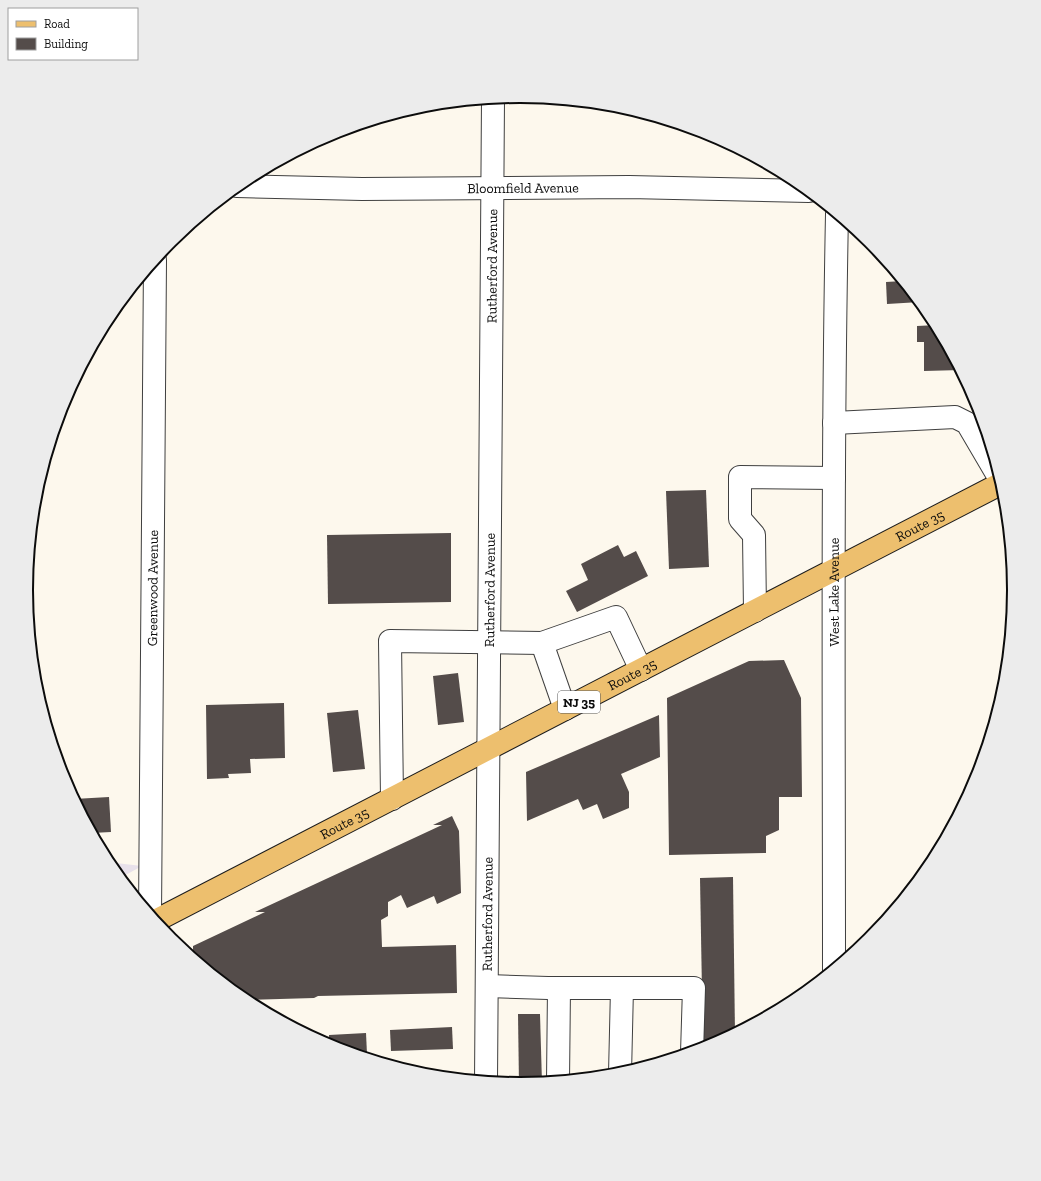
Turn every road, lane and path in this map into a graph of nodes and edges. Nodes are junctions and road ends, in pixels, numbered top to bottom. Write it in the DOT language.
graph roads {
  1 [pos="493,104"];
  2 [pos="248,186"];
  3 [pos="492,188"];
  4 [pos="799,191"];
  5 [pos="837,220"];
  6 [pos="155,268"];
  7 [pos="834,423"];
  8 [pos="991,463"];
  9 [pos="834,478"];
  10 [pos="996,485"];
  11 [pos="834,570"];
  12 [pos="755,611"];
  13 [pos="489,642"];
  14 [pos="542,643"];
  15 [pos="641,670"];
  16 [pos="565,709"];
  17 [pos="488,749"];
  18 [pos="392,799"];
  19 [pos="150,907"];
  20 [pos="160,918"];
  21 [pos="834,963"];
  22 [pos="487,986"];
  23 [pos="559,988"];
  24 [pos="622,988"];
  25 [pos="692,1046"];
  26 [pos="620,1068"];
  27 [pos="558,1076"];
  28 [pos="486,1077"];
  1 -- 3 [label="street, Rutherford Avenue"];
  2 -- 3 [label="street, Bloomfield Avenue"];
  3 -- 4 [label="street, Bloomfield Avenue"];
  3 -- 13 [label="street, Rutherford Avenue"];
  5 -- 7 [label="street, West Lake Avenue"];
  6 -- 19 [label="street, Greenwood Avenue"];
  7 -- 8 [label="street"];
  7 -- 9 [label="street, West Lake Avenue"];
  9 -- 11 [label="street, West Lake Avenue"];
  9 -- 12 [label="street"];
  10 -- 11 [label="main road, Route 35 / NJ 35"];
  11 -- 12 [label="main road, Route 35 / NJ 35"];
  11 -- 21 [label="street, West Lake Avenue"];
  12 -- 15 [label="main road, Route 35 / NJ 35"];
  13 -- 14 [label="street"];
  13 -- 17 [label="street, Rutherford Avenue"];
  13 -- 18 [label="street"];
  14 -- 15 [label="street"];
  14 -- 16 [label="street"];
  15 -- 16 [label="main road, Route 35 / NJ 35"];
  16 -- 17 [label="main road, Route 35 / NJ 35"];
  17 -- 18 [label="main road, Route 35 / NJ 35"];
  17 -- 22 [label="street, Rutherford Avenue"];
  18 -- 20 [label="main road, Route 35 / NJ 35"];
  22 -- 23 [label="street"];
  22 -- 28 [label="street, Rutherford Avenue"];
  23 -- 24 [label="street"];
  23 -- 27 [label="street"];
  24 -- 25 [label="street"];
  24 -- 26 [label="street"];
}
